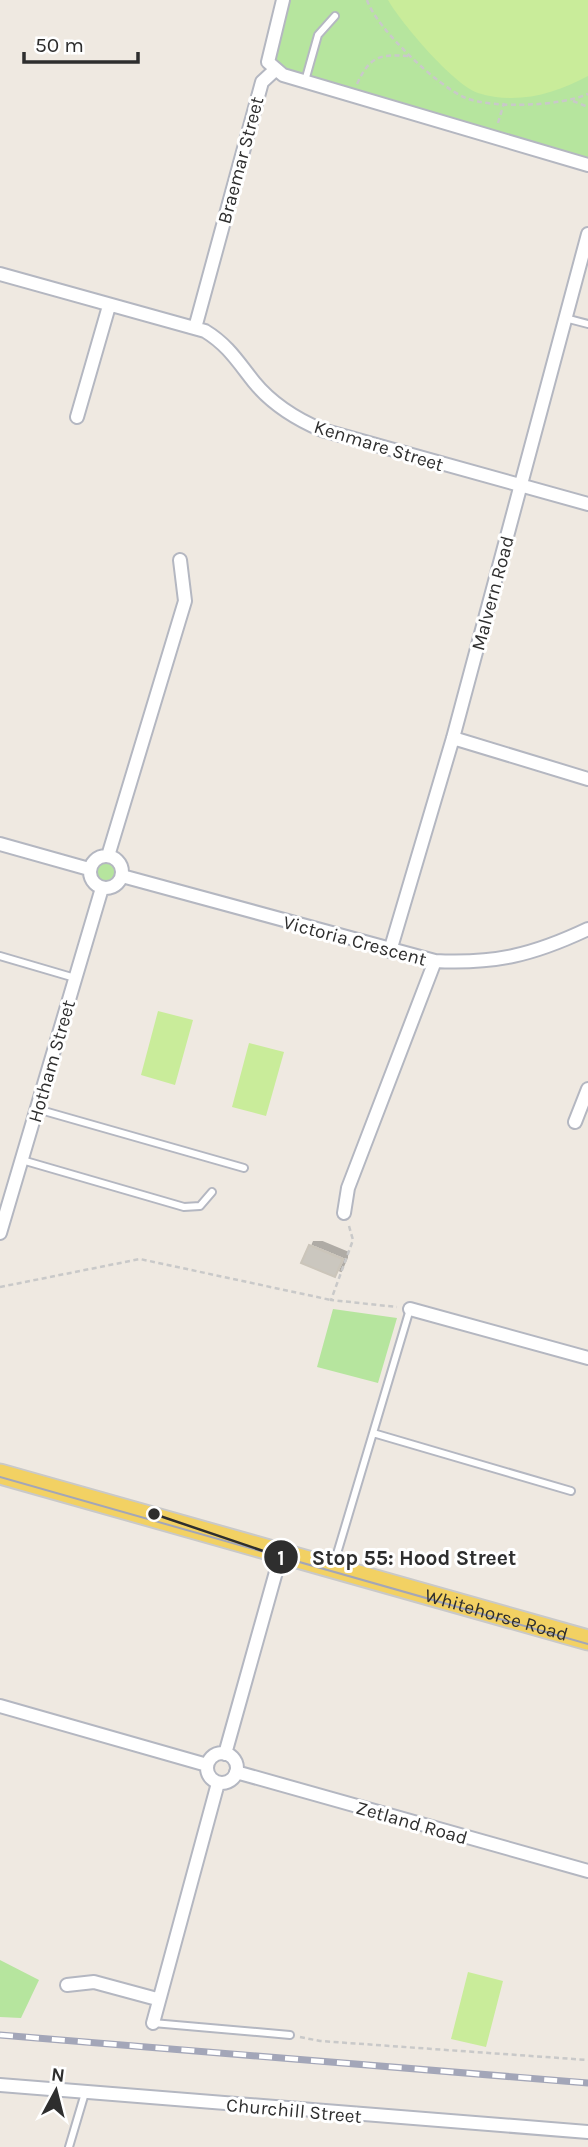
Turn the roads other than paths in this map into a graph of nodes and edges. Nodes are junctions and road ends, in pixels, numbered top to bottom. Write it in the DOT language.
graph roads {
  1 [pos="283,0"];
  2 [pos="335,16"];
  3 [pos="275,70"];
  4 [pos="305,81"];
  5 [pos="588,165"];
  6 [pos="588,234"];
  7 [pos="0,274"];
  8 [pos="109,306"];
  9 [pos="565,318"];
  10 [pos="588,324"];
  11 [pos="195,328"];
  12 [pos="77,417"];
  13 [pos="520,486"];
  14 [pos="588,504"];
  15 [pos="180,560"];
  16 [pos="453,738"];
  17 [pos="588,779"];
  18 [pos="0,844"];
  19 [pos="108,856"];
  20 [pos="89,869"];
  21 [pos="122,876"];
  22 [pos="102,888"];
  23 [pos="588,929"];
  24 [pos="390,951"];
  25 [pos="0,957"];
  26 [pos="435,961"];
  27 [pos="75,978"];
  28 [pos="588,1089"];
  29 [pos="37,1109"];
  30 [pos="575,1122"];
  31 [pos="22,1160"];
  32 [pos="244,1168"];
  33 [pos="212,1192"];
  34 [pos="344,1213"];
  35 [pos="0,1233"];
  36 [pos="410,1309"];
  37 [pos="588,1359"];
  38 [pos="373,1433"];
  39 [pos="0,1474"];
  40 [pos="571,1491"];
  41 [pos="281,1554"];
  42 [pos="332,1569"];
  43 [pos="588,1640"];
  44 [pos="0,1706"];
  45 [pos="225,1754"];
  46 [pos="207,1765"];
  47 [pos="236,1772"];
  48 [pos="218,1783"];
  49 [pos="588,1871"];
  50 [pos="67,1985"];
  51 [pos="157,1999"];
  52 [pos="153,2023"];
  53 [pos="290,2035"];
  54 [pos="0,2085"];
  55 [pos="85,2093"];
  56 [pos="588,2132"];
  57 [pos="69,2147"];
  1 -- 3 [label="street"];
  2 -- 4 [label="lane"];
  3 -- 4 [label="street"];
  3 -- 11 [label="street, Braemar Street"];
  4 -- 5 [label="street"];
  6 -- 9 [label="street, Malvern Road"];
  7 -- 8 [label="street, Kenmare Street"];
  8 -- 11 [label="street, Kenmare Street"];
  8 -- 12 [label="street"];
  9 -- 10 [label="lane"];
  9 -- 13 [label="street, Malvern Road"];
  11 -- 13 [label="street, Kenmare Street"];
  13 -- 14 [label="street, Kenmare Street"];
  13 -- 16 [label="street, Malvern Road"];
  15 -- 19 [label="street"];
  16 -- 17 [label="street"];
  16 -- 24 [label="street, Malvern Road"];
  18 -- 20 [label="street"];
  19 -- 20 [label="street"];
  19 -- 21 [label="street"];
  20 -- 22 [label="street"];
  21 -- 22 [label="street"];
  21 -- 24 [label="street, Victoria Crescent"];
  22 -- 27 [label="street, Hotham Street"];
  23 -- 26 [label="street, Victoria Crescent"];
  24 -- 26 [label="street, Victoria Crescent"];
  25 -- 27 [label="lane"];
  26 -- 34 [label="street"];
  27 -- 29 [label="street, Hotham Street"];
  28 -- 30 [label="street"];
  29 -- 31 [label="street, Hotham Street"];
  29 -- 32 [label="lane"];
  31 -- 33 [label="lane"];
  31 -- 35 [label="street, Hotham Street"];
  36 -- 37 [label="street"];
  36 -- 38 [label="lane"];
  38 -- 40 [label="lane"];
  38 -- 42 [label="lane"];
  39 -- 41 [label="main road, Whitehorse Road"];
  41 -- 42 [label="main road, Whitehorse Road"];
  41 -- 45 [label="street"];
  42 -- 43 [label="main road, Whitehorse Road"];
  44 -- 46 [label="street"];
  45 -- 46 [label="street"];
  45 -- 47 [label="street"];
  46 -- 48 [label="street"];
  47 -- 48 [label="street"];
  47 -- 49 [label="street, Zetland Road"];
  48 -- 51 [label="street"];
  50 -- 51 [label="street"];
  51 -- 52 [label="street"];
  52 -- 53 [label="lane"];
  54 -- 55 [label="street, Churchill Street"];
  55 -- 56 [label="street, Churchill Street"];
  55 -- 57 [label="lane"];
}
